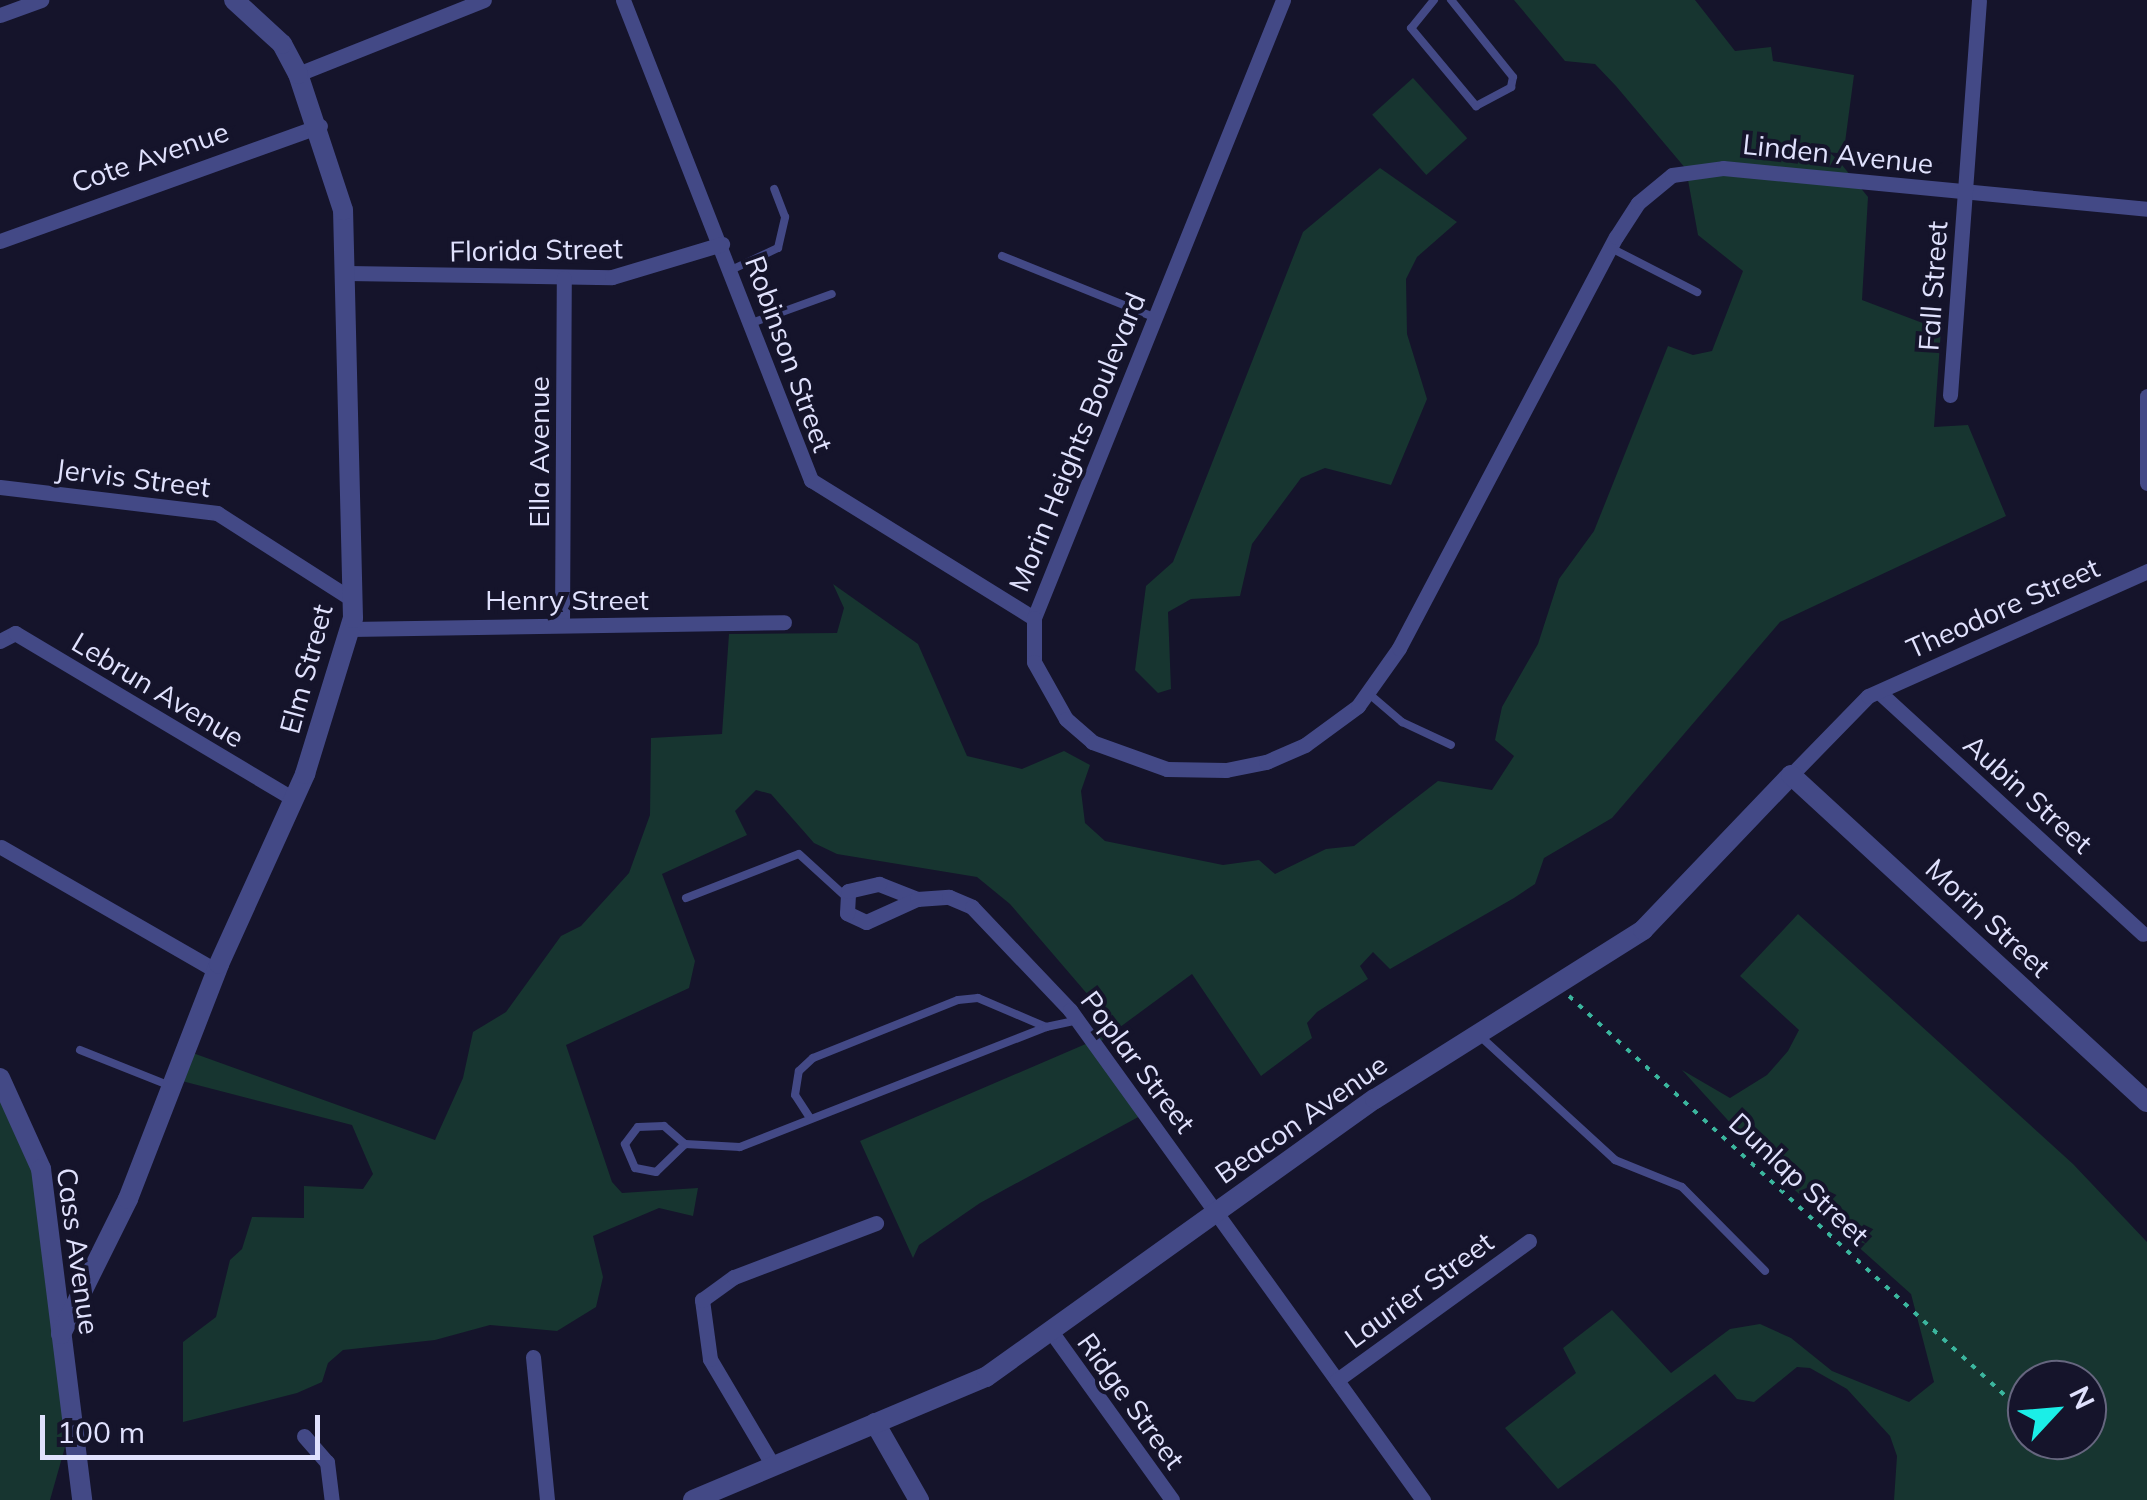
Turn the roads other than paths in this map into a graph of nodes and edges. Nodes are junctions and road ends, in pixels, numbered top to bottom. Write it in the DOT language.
graph roads {
  1 [pos="41,0"];
  2 [pos="234,0"];
  3 [pos="484,0"];
  4 [pos="623,0"];
  5 [pos="1283,0"];
  6 [pos="1434,0"];
  7 [pos="1451,0"];
  8 [pos="1979,1"];
  9 [pos="0,15"];
  10 [pos="298,74"];
  11 [pos="320,126"];
  12 [pos="774,189"];
  13 [pos="1965,192"];
  14 [pos="2147,208"];
  15 [pos="0,241"];
  16 [pos="722,244"];
  17 [pos="1611,248"];
  18 [pos="1002,256"];
  19 [pos="730,270"];
  20 [pos="346,273"];
  21 [pos="564,278"];
  22 [pos="1588,292"];
  23 [pos="1696,292"];
  24 [pos="832,294"];
  25 [pos="1154,317"];
  26 [pos="749,324"];
  27 [pos="1950,395"];
  28 [pos="2147,396"];
  29 [pos="2147,483"];
  30 [pos="0,487"];
  31 [pos="2147,571"];
  32 [pos="354,600"];
  33 [pos="1034,618"];
  34 [pos="784,622"];
  35 [pos="562,625"];
  36 [pos="350,630"];
  37 [pos="0,641"];
  38 [pos="1879,692"];
  39 [pos="1368,693"];
  40 [pos="1451,744"];
  41 [pos="1791,775"];
  42 [pos="292,798"];
  43 [pos="1,846"];
  44 [pos="845,896"];
  45 [pos="686,898"];
  46 [pos="917,899"];
  47 [pos="2143,934"];
  48 [pos="217,971"];
  49 [pos="1079,1020"];
  50 [pos="1046,1027"];
  51 [pos="1477,1034"];
  52 [pos="80,1050"];
  53 [pos="0,1078"];
  54 [pos="172,1087"];
  55 [pos="2147,1102"];
  56 [pos="810,1118"];
  57 [pos="685,1144"];
  58 [pos="1218,1211"];
  59 [pos="876,1224"];
  60 [pos="1529,1241"];
  61 [pos="1766,1271"];
  62 [pos="1050,1330"];
  63 [pos="61,1334"];
  64 [pos="534,1357"];
  65 [pos="1337,1380"];
  66 [pos="876,1423"];
  67 [pos="304,1436"];
  68 [pos="772,1464"];
  69 [pos="82,1500"];
  70 [pos="332,1500"];
  71 [pos="547,1500"];
  72 [pos="693,1500"];
  73 [pos="919,1500"];
  74 [pos="1172,1500"];
  75 [pos="1422,1500"];
  1 -- 9 [label="street"];
  2 -- 10 [label="street, Elm Street"];
  3 -- 10 [label="street"];
  4 -- 16 [label="street, Robinson Street"];
  5 -- 25 [label="street, Morin Heights Boulevard"];
  6 -- 7 [label="lane"];
  8 -- 13 [label="street, Fall Street"];
  10 -- 11 [label="street, Elm Street"];
  11 -- 15 [label="street, Cote Avenue"];
  11 -- 20 [label="street, Elm Street"];
  12 -- 19 [label="lane"];
  13 -- 14 [label="street, Linden Avenue"];
  13 -- 17 [label="street, Linden Avenue"];
  13 -- 27 [label="street, Fall Street"];
  16 -- 19 [label="street, Robinson Street"];
  16 -- 21 [label="street, Florida Street"];
  17 -- 22 [label="street, Linden Avenue"];
  17 -- 23 [label="lane"];
  18 -- 25 [label="lane"];
  19 -- 26 [label="street, Robinson Street"];
  20 -- 21 [label="street, Florida Street"];
  20 -- 32 [label="street, Elm Street"];
  21 -- 35 [label="street, Ella Avenue"];
  22 -- 39 [label="street, Morin Heights Boulevard"];
  24 -- 26 [label="lane"];
  25 -- 33 [label="street, Morin Heights Boulevard"];
  26 -- 33 [label="street, Robinson Street"];
  28 -- 29 [label="street"];
  30 -- 32 [label="street, Jervis Street"];
  31 -- 38 [label="street, Theodore Street"];
  32 -- 36 [label="street, Elm Street"];
  33 -- 39 [label="street, Morin Heights Boulevard"];
  34 -- 35 [label="street, Henry Street"];
  35 -- 36 [label="street, Henry Street"];
  36 -- 42 [label="street, Elm Street"];
  37 -- 42 [label="street, Lebrun Avenue"];
  38 -- 41 [label="street, Beacon Avenue"];
  38 -- 47 [label="street, Aubin Street"];
  39 -- 40 [label="lane"];
  41 -- 51 [label="street, Beacon Avenue"];
  41 -- 55 [label="street, Morin Street"];
  42 -- 48 [label="street, Elm Street"];
  43 -- 48 [label="street"];
  44 -- 45 [label="lane"];
  44 -- 46 [label="street, Poplar Street"];
  44 -- 46 [label="street"];
  46 -- 49 [label="street, Poplar Street"];
  48 -- 54 [label="street, Elm Street"];
  49 -- 50 [label="lane"];
  49 -- 58 [label="street, Poplar Street"];
  50 -- 56 [label="lane"];
  50 -- 56 [label="lane"];
  51 -- 58 [label="street, Beacon Avenue"];
  51 -- 61 [label="lane"];
  52 -- 54 [label="lane"];
  53 -- 63 [label="street, Cass Avenue"];
  54 -- 63 [label="street, Elm Street"];
  56 -- 57 [label="lane"];
  57 -- 57 [label="lane"];
  58 -- 62 [label="street, Beacon Avenue"];
  58 -- 65 [label="street, Poplar Street"];
  59 -- 68 [label="street"];
  60 -- 65 [label="street, Laurier Street"];
  62 -- 66 [label="street, Beacon Avenue"];
  62 -- 74 [label="street, Ridge Street"];
  63 -- 69 [label="street, Cass Avenue"];
  64 -- 71 [label="street"];
  65 -- 75 [label="street, Poplar Street"];
  66 -- 68 [label="street, Beacon Avenue"];
  66 -- 73 [label="street"];
  67 -- 70 [label="street"];
  68 -- 72 [label="street, Beacon Avenue"];
}
